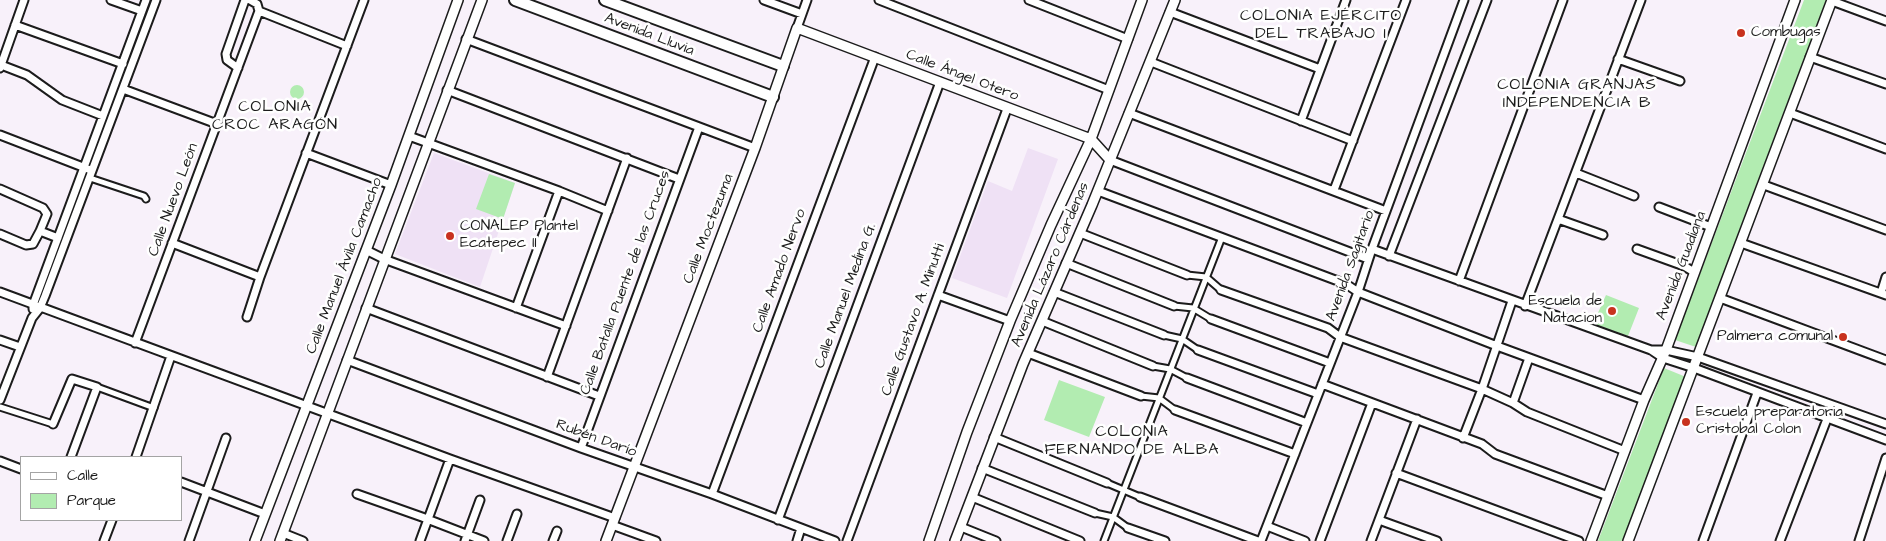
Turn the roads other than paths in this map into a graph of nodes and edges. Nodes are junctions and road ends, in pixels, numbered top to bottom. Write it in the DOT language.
graph roads {
  1 [pos="24,0"];
  2 [pos="111,0"];
  3 [pos="146,0"];
  4 [pos="156,0"];
  5 [pos="245,0"];
  6 [pos="250,0"];
  7 [pos="364,0"];
  8 [pos="458,0"];
  9 [pos="482,0"];
  10 [pos="515,0"];
  11 [pos="605,0"];
  12 [pos="764,0"];
  13 [pos="807,0"];
  14 [pos="879,0"];
  15 [pos="1029,0"];
  16 [pos="1142,0"];
  17 [pos="1175,0"];
  18 [pos="1346,0"];
  19 [pos="1406,0"];
  20 [pos="1464,0"];
  21 [pos="1487,0"];
  22 [pos="1563,0"];
  23 [pos="1641,0"];
  24 [pos="1796,0"];
  25 [pos="1832,1"];
  26 [pos="1043,3"];
  27 [pos="142,11"];
  28 [pos="259,11"];
  29 [pos="1170,12"];
  30 [pos="802,14"];
  31 [pos="1886,21"];
  32 [pos="15,25"];
  33 [pos="797,28"];
  34 [pos="1128,39"];
  35 [pos="466,40"];
  36 [pos="346,46"];
  37 [pos="874,57"];
  38 [pos="1810,57"];
  39 [pos="1618,58"];
  40 [pos="1151,62"];
  41 [pos="123,64"];
  42 [pos="0,66"];
  43 [pos="783,66"];
  44 [pos="238,68"];
  45 [pos="1320,69"];
  46 [pos="1680,81"];
  47 [pos="940,82"];
  48 [pos="1886,84"];
  49 [pos="123,89"];
  50 [pos="448,90"];
  51 [pos="1109,90"];
  52 [pos="773,97"];
  53 [pos="1007,108"];
  54 [pos="1129,113"];
  55 [pos="1790,113"];
  56 [pos="103,116"];
  57 [pos="1302,121"];
  58 [pos="217,124"];
  59 [pos="699,127"];
  60 [pos="0,135"];
  61 [pos="409,136"];
  62 [pos="1091,139"];
  63 [pos="1353,141"];
  64 [pos="428,144"];
  65 [pos="755,148"];
  66 [pos="1886,149"];
  67 [pos="306,152"];
  68 [pos="627,158"];
  69 [pos="1110,160"];
  70 [pos="84,168"];
  71 [pos="1576,173"];
  72 [pos="91,174"];
  73 [pos="679,179"];
  74 [pos="391,184"];
  75 [pos="1764,185"];
  76 [pos="0,189"];
  77 [pos="1334,190"];
  78 [pos="559,191"];
  79 [pos="1098,191"];
  80 [pos="1634,196"];
  81 [pos="146,198"];
  82 [pos="1659,207"];
  83 [pos="608,211"];
  84 [pos="1386,211"];
  85 [pos="1558,219"];
  86 [pos="1711,227"];
  87 [pos="1886,230"];
  88 [pos="40,231"];
  89 [pos="1080,232"];
  90 [pos="0,234"];
  91 [pos="1603,235"];
  92 [pos="1222,237"];
  93 [pos="58,238"];
  94 [pos="1741,243"];
  95 [pos="172,244"];
  96 [pos="1372,249"];
  97 [pos="366,250"];
  98 [pos="1636,250"];
  99 [pos="1389,256"];
  100 [pos="384,258"];
  101 [pos="1368,259"];
  102 [pos="1066,263"];
  103 [pos="1694,272"];
  104 [pos="1187,275"];
  105 [pos="260,277"];
  106 [pos="1206,277"];
  107 [pos="1886,277"];
  108 [pos="1459,281"];
  109 [pos="1221,290"];
  110 [pos="0,292"];
  111 [pos="1054,292"];
  112 [pos="1358,292"];
  113 [pos="938,294"];
  114 [pos="1883,294"];
  115 [pos="1720,298"];
  116 [pos="1512,301"];
  117 [pos="36,306"];
  118 [pos="1174,306"];
  119 [pos="1525,306"];
  120 [pos="366,308"];
  121 [pos="516,308"];
  122 [pos="1194,308"];
  123 [pos="247,317"];
  124 [pos="1211,319"];
  125 [pos="1010,321"];
  126 [pos="1042,321"];
  127 [pos="566,326"];
  128 [pos="1164,335"];
  129 [pos="1340,337"];
  130 [pos="1182,339"];
  131 [pos="0,340"];
  132 [pos="135,343"];
  133 [pos="1497,346"];
  134 [pos="20,347"];
  135 [pos="1198,350"];
  136 [pos="1028,353"];
  137 [pos="1665,354"];
  138 [pos="171,356"];
  139 [pos="1698,357"];
  140 [pos="1529,358"];
  141 [pos="347,360"];
  142 [pos="1886,360"];
  143 [pos="1330,363"];
  144 [pos="1153,366"];
  145 [pos="1694,368"];
  146 [pos="1170,369"];
  147 [pos="546,377"];
  148 [pos="1186,378"];
  149 [pos="1322,384"];
  150 [pos="97,387"];
  151 [pos="2,389"];
  152 [pos="1482,389"];
  153 [pos="1757,393"];
  154 [pos="1318,394"];
  155 [pos="599,396"];
  156 [pos="1141,396"];
  157 [pos="1159,398"];
  158 [pos="0,400"];
  159 [pos="1644,400"];
  160 [pos="1372,403"];
  161 [pos="1514,404"];
  162 [pos="306,406"];
  163 [pos="0,407"];
  164 [pos="154,408"];
  165 [pos="1175,410"];
  166 [pos="328,414"];
  167 [pos="1417,419"];
  168 [pos="1827,419"];
  169 [pos="1307,423"];
  170 [pos="53,424"];
  171 [pos="1886,424"];
  172 [pos="994,437"];
  173 [pos="226,438"];
  174 [pos="1463,438"];
  175 [pos="1886,440"];
  176 [pos="581,448"];
  177 [pos="1625,451"];
  178 [pos="1295,454"];
  179 [pos="71,456"];
  180 [pos="136,456"];
  181 [pos="1886,458"];
  182 [pos="450,459"];
  183 [pos="0,461"];
  184 [pos="633,468"];
  185 [pos="982,468"];
  186 [pos="20,469"];
  187 [pos="1396,473"];
  188 [pos="182,482"];
  189 [pos="1108,483"];
  190 [pos="1124,489"];
  191 [pos="206,491"];
  192 [pos="357,494"];
  193 [pos="712,494"];
  194 [pos="1608,496"];
  195 [pos="972,497"];
  196 [pos="1140,498"];
  197 [pos="480,500"];
  198 [pos="265,514"];
  199 [pos="517,514"];
  200 [pos="1095,514"];
  201 [pos="1113,517"];
  202 [pos="428,519"];
  203 [pos="778,520"];
  204 [pos="1379,520"];
  205 [pos="112,521"];
  206 [pos="613,521"];
  207 [pos="1267,526"];
  208 [pos="961,527"];
  209 [pos="801,528"];
  210 [pos="1128,528"];
  211 [pos="556,531"];
  212 [pos="281,537"];
  213 [pos="466,538"];
  214 [pos="104,541"];
  215 [pos="188,541"];
  216 [pos="255,541"];
  217 [pos="303,541"];
  218 [pos="420,541"];
  219 [pos="484,541"];
  220 [pos="507,541"];
  221 [pos="553,541"];
  222 [pos="606,541"];
  223 [pos="656,541"];
  224 [pos="796,541"];
  225 [pos="835,541"];
  226 [pos="847,541"];
  227 [pos="929,541"];
  228 [pos="955,541"];
  229 [pos="996,541"];
  230 [pos="1080,541"];
  231 [pos="1104,541"];
  232 [pos="1165,541"];
  233 [pos="1260,541"];
  234 [pos="1305,541"];
  235 [pos="1320,541"];
  236 [pos="1371,541"];
  237 [pos="1436,541"];
  238 [pos="1579,541"];
  239 [pos="1591,541"];
  240 [pos="1628,541"];
  241 [pos="1703,541"];
  242 [pos="1780,541"];
  243 [pos="1859,541"];
  1 -- 32 [label="street"];
  2 -- 27 [label="street"];
  3 -- 27 [label="street"];
  4 -- 49 [label="street"];
  5 -- 44 [label="street"];
  6 -- 28 [label="street"];
  7 -- 36 [label="street"];
  8 -- 61 [label="street, Calle Manuel Ávila Camacho"];
  9 -- 35 [label="street"];
  10 -- 52 [label="main road, Avenida Lluvia"];
  11 -- 43 [label="main road"];
  12 -- 30 [label="street"];
  13 -- 30 [label="street, Calle Moctezuma"];
  14 -- 51 [label="street"];
  15 -- 26 [label="street"];
  16 -- 34 [label="street, Avenida Lázaro Cárdenas"];
  17 -- 29 [label="street, Avenida Lázaro Cárdenas"];
  18 -- 45 [label="street"];
  19 -- 63 [label="street"];
  20 -- 84 [label="street, Avenida Sagitario"];
  21 -- 99 [label="street"];
  22 -- 108 [label="street"];
  23 -- 39 [label="street"];
  24 -- 86 [label="street, Avenida Guadiana"];
  25 -- 31 [label="street"];
  25 -- 38 [label="street"];
  26 -- 34 [label="street"];
  27 -- 41 [label="street"];
  28 -- 36 [label="street"];
  28 -- 44 [label="street, Calle Nuevo León"];
  29 -- 40 [label="street, Avenida Lázaro Cárdenas"];
  29 -- 45 [label="street"];
  30 -- 33 [label="street, Calle Moctezuma"];
  32 -- 41 [label="street"];
  32 -- 42 [label="street"];
  33 -- 37 [label="street, Calle Ángel Otero"];
  33 -- 43 [label="street, Calle Moctezuma"];
  34 -- 51 [label="street, Avenida Lázaro Cárdenas"];
  35 -- 50 [label="street"];
  35 -- 59 [label="street"];
  36 -- 67 [label="street"];
  37 -- 47 [label="street, Calle Ángel Otero"];
  37 -- 193 [label="street, Calle Amado Nervo"];
  38 -- 48 [label="street"];
  38 -- 55 [label="street"];
  39 -- 46 [label="street"];
  39 -- 71 [label="street"];
  40 -- 54 [label="street, Avenida Lázaro Cárdenas"];
  40 -- 57 [label="street"];
  41 -- 56 [label="street"];
  42 -- 56 [label="street"];
  43 -- 52 [label="street, Calle Moctezuma"];
  44 -- 58 [label="street, Calle Nuevo León"];
  45 -- 57 [label="street"];
  47 -- 53 [label="street, Calle Ángel Otero"];
  47 -- 203 [label="street, Calle Manuel Medina G."];
  49 -- 58 [label="street"];
  49 -- 72 [label="street"];
  50 -- 64 [label="street"];
  50 -- 68 [label="street"];
  51 -- 62 [label="street, Avenida Lázaro Cárdenas"];
  52 -- 65 [label="street, Calle Moctezuma"];
  53 -- 62 [label="street, Calle Ángel Otero"];
  53 -- 113 [label="street, Calle Gustavo A. Minutti"];
  54 -- 69 [label="street, Avenida Lázaro Cárdenas"];
  54 -- 77 [label="street"];
  55 -- 66 [label="street"];
  55 -- 75 [label="street"];
  56 -- 70 [label="street"];
  57 -- 63 [label="street"];
  58 -- 95 [label="street, Calle Nuevo León"];
  59 -- 65 [label="street"];
  59 -- 73 [label="street, Calle Batalla Puente de las Cruces"];
  60 -- 70 [label="street"];
  61 -- 64 [label="street"];
  61 -- 74 [label="street, Calle Manuel Ávila Camacho"];
  62 -- 69 [label="street, Calle Ángel Otero"];
  62 -- 125 [label="street, Avenida Lázaro Cárdenas"];
  63 -- 77 [label="street"];
  64 -- 78 [label="street"];
  64 -- 100 [label="street"];
  65 -- 184 [label="street, Calle Moctezuma"];
  67 -- 74 [label="street"];
  67 -- 105 [label="street"];
  68 -- 73 [label="street"];
  68 -- 83 [label="street"];
  69 -- 79 [label="street, Avenida Lázaro Cárdenas"];
  69 -- 101 [label="street"];
  70 -- 72 [label="street"];
  70 -- 93 [label="street"];
  71 -- 80 [label="street"];
  71 -- 85 [label="street"];
  72 -- 81 [label="street"];
  72 -- 117 [label="street"];
  73 -- 155 [label="street, Calle Batalla Puente de las Cruces"];
  74 -- 97 [label="street, Calle Manuel Ávila Camacho"];
  75 -- 87 [label="street"];
  75 -- 94 [label="street"];
  76 -- 88 [label="street"];
  77 -- 84 [label="street"];
  78 -- 83 [label="street"];
  78 -- 121 [label="street"];
  79 -- 89 [label="street, Avenida Lázaro Cárdenas"];
  79 -- 92 [label="street"];
  82 -- 86 [label="street"];
  83 -- 127 [label="street"];
  84 -- 96 [label="street, Avenida Sagitario"];
  85 -- 91 [label="street"];
  85 -- 119 [label="street"];
  86 -- 103 [label="street, Avenida Guadiana"];
  88 -- 90 [label="street"];
  88 -- 93 [label="street"];
  89 -- 102 [label="street, Avenida Lázaro Cárdenas"];
  89 -- 104 [label="street"];
  92 -- 106 [label="street"];
  92 -- 112 [label="street"];
  93 -- 117 [label="street"];
  94 -- 114 [label="street"];
  94 -- 115 [label="street"];
  95 -- 105 [label="street"];
  95 -- 132 [label="street, Calle Nuevo León"];
  96 -- 99 [label="street"];
  96 -- 101 [label="street, Avenida Sagitario"];
  97 -- 100 [label="street"];
  97 -- 162 [label="street, Calle Manuel Ávila Camacho"];
  98 -- 103 [label="street"];
  99 -- 108 [label="street"];
  100 -- 120 [label="street"];
  100 -- 121 [label="street"];
  101 -- 112 [label="street, Avenida Sagitario"];
  102 -- 111 [label="street, Avenida Lázaro Cárdenas"];
  102 -- 118 [label="street"];
  103 -- 137 [label="street, Avenida Guadiana"];
  104 -- 106 [label="street"];
  105 -- 123 [label="street"];
  106 -- 109 [label="street"];
  106 -- 122 [label="street"];
  107 -- 114 [label="street"];
  108 -- 116 [label="street"];
  109 -- 129 [label="street"];
  110 -- 117 [label="street"];
  111 -- 126 [label="street, Avenida Lázaro Cárdenas"];
  111 -- 128 [label="street"];
  112 -- 129 [label="street, Avenida Sagitario"];
  112 -- 133 [label="street"];
  113 -- 125 [label="street"];
  113 -- 226 [label="street, Calle Gustavo A. Minutti"];
  115 -- 139 [label="street"];
  115 -- 142 [label="street"];
  116 -- 119 [label="street"];
  116 -- 133 [label="street"];
  117 -- 132 [label="street"];
  117 -- 134 [label="street"];
  118 -- 122 [label="street"];
  119 -- 137 [label="street"];
  120 -- 141 [label="street"];
  120 -- 147 [label="street"];
  121 -- 127 [label="street"];
  122 -- 124 [label="street"];
  122 -- 130 [label="street"];
  124 -- 143 [label="street"];
  125 -- 227 [label="street, Avenida Lázaro Cárdenas"];
  126 -- 136 [label="street, Avenida Lázaro Cárdenas"];
  126 -- 144 [label="street"];
  127 -- 147 [label="street"];
  128 -- 130 [label="street"];
  129 -- 143 [label="street, Avenida Sagitario"];
  129 -- 152 [label="street"];
  130 -- 135 [label="street"];
  130 -- 146 [label="street"];
  131 -- 134 [label="street"];
  132 -- 138 [label="street"];
  133 -- 140 [label="street"];
  133 -- 152 [label="street"];
  134 -- 151 [label="street"];
  135 -- 154 [label="street"];
  136 -- 156 [label="street"];
  136 -- 172 [label="street, Avenida Lázaro Cárdenas"];
  137 -- 139 [label="street"];
  137 -- 145 [label="street"];
  137 -- 159 [label="street, Avenida Guadiana"];
  138 -- 162 [label="street"];
  138 -- 164 [label="street"];
  139 -- 145 [label="street"];
  139 -- 171 [label="street"];
  140 -- 159 [label="street"];
  140 -- 161 [label="street"];
  141 -- 166 [label="street"];
  141 -- 176 [label="street, Rubén Darío"];
  143 -- 149 [label="street, Avenida Sagitario"];
  144 -- 146 [label="street"];
  145 -- 153 [label="street"];
  145 -- 240 [label="street"];
  146 -- 148 [label="street"];
  146 -- 157 [label="street"];
  147 -- 155 [label="street"];
  148 -- 169 [label="street"];
  149 -- 154 [label="street, Avenida Sagitario"];
  149 -- 160 [label="street"];
  150 -- 164 [label="street"];
  150 -- 170 [label="street"];
  150 -- 179 [label="street"];
  151 -- 158 [label="street"];
  152 -- 161 [label="street"];
  152 -- 174 [label="street"];
  153 -- 168 [label="street"];
  153 -- 241 [label="street"];
  154 -- 169 [label="street, Avenida Sagitario"];
  155 -- 176 [label="street, Calle Batalla Puente de las Cruces"];
  156 -- 157 [label="street"];
  157 -- 165 [label="street"];
  157 -- 190 [label="street"];
  159 -- 177 [label="street, Avenida Guadiana"];
  160 -- 167 [label="street"];
  160 -- 235 [label="street"];
  161 -- 177 [label="street"];
  162 -- 166 [label="street"];
  162 -- 198 [label="street, Calle Manuel Ávila Camacho"];
  163 -- 170 [label="street"];
  164 -- 180 [label="street"];
  165 -- 178 [label="street"];
  166 -- 182 [label="street"];
  166 -- 212 [label="street"];
  167 -- 174 [label="street"];
  167 -- 187 [label="street"];
  168 -- 175 [label="street"];
  168 -- 242 [label="street"];
  169 -- 178 [label="street, Avenida Sagitario"];
  172 -- 185 [label="street, Avenida Lázaro Cárdenas"];
  172 -- 189 [label="street"];
  173 -- 191 [label="street"];
  174 -- 194 [label="street"];
  176 -- 184 [label="street, Rubén Darío"];
  177 -- 194 [label="street, Avenida Guadiana"];
  178 -- 207 [label="street, Avenida Sagitario"];
  181 -- 243 [label="street"];
  182 -- 202 [label="street"];
  182 -- 206 [label="street"];
  183 -- 186 [label="street"];
  184 -- 193 [label="street, Rubén Darío"];
  184 -- 206 [label="street, Calle Moctezuma"];
  185 -- 195 [label="street, Avenida Lázaro Cárdenas"];
  185 -- 200 [label="street"];
  187 -- 204 [label="street"];
  187 -- 238 [label="street"];
  188 -- 191 [label="street"];
  189 -- 190 [label="street"];
  190 -- 196 [label="street"];
  190 -- 201 [label="street"];
  191 -- 198 [label="street"];
  191 -- 215 [label="street"];
  192 -- 202 [label="street"];
  193 -- 203 [label="street, Rubén Darío"];
  194 -- 239 [label="street, Avenida Guadiana"];
  195 -- 208 [label="street, Avenida Lázaro Cárdenas"];
  195 -- 230 [label="street"];
  196 -- 233 [label="street"];
  197 -- 213 [label="street"];
  198 -- 216 [label="street, Calle Manuel Ávila Camacho"];
  199 -- 220 [label="street"];
  200 -- 201 [label="street"];
  201 -- 210 [label="street"];
  201 -- 231 [label="street"];
  202 -- 213 [label="street"];
  202 -- 218 [label="street"];
  203 -- 209 [label="street, Rubén Darío"];
  204 -- 236 [label="street"];
  204 -- 237 [label="street"];
  205 -- 214 [label="street"];
  206 -- 222 [label="street, Calle Moctezuma"];
  206 -- 223 [label="street"];
  207 -- 233 [label="street, Avenida Sagitario"];
  207 -- 234 [label="street"];
  208 -- 228 [label="street, Avenida Lázaro Cárdenas"];
  208 -- 229 [label="street"];
  209 -- 224 [label="street"];
  209 -- 225 [label="street, Rubén Darío"];
  210 -- 232 [label="street"];
  211 -- 221 [label="street"];
  212 -- 217 [label="street"];
  213 -- 219 [label="street"];
}
